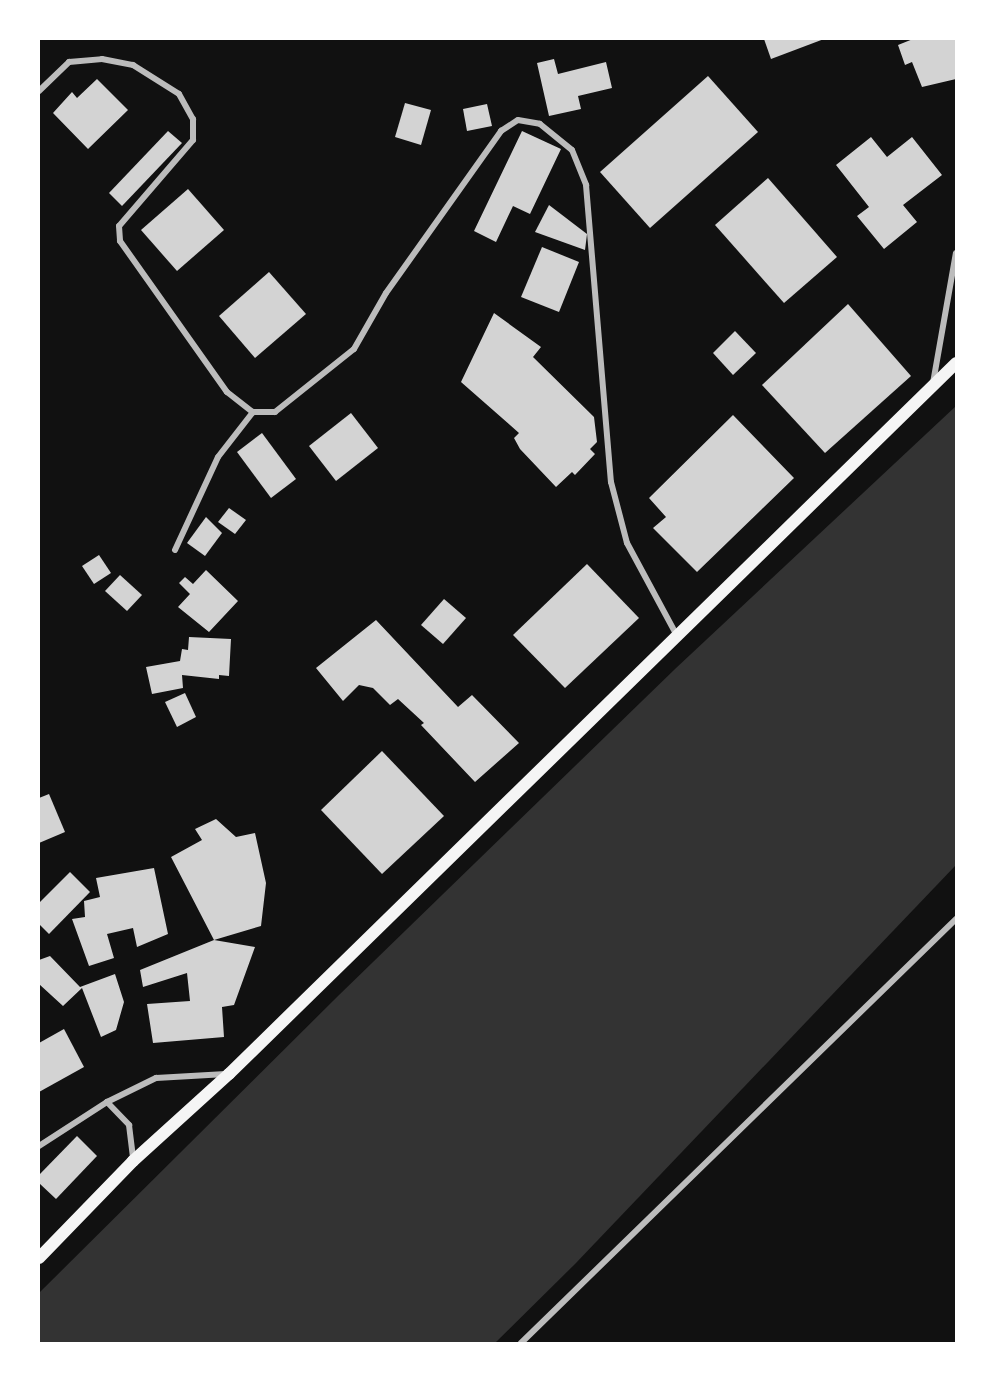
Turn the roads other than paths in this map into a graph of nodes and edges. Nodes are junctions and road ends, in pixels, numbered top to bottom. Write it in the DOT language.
graph roads {
  1 [pos="39,91"];
  2 [pos="956,253"];
  3 [pos="956,363"];
  4 [pos="932,386"];
  5 [pos="253,412"];
  6 [pos="175,549"];
  7 [pos="676,634"];
  8 [pos="956,919"];
  9 [pos="229,1074"];
  10 [pos="107,1102"];
  11 [pos="39,1146"];
  12 [pos="133,1161"];
  13 [pos="39,1258"];
  14 [pos="521,1343"];
  1 -- 5 [label="street"];
  2 -- 4 [label="street"];
  3 -- 4 [label="main road"];
  4 -- 7 [label="main road"];
  5 -- 6 [label="street"];
  5 -- 7 [label="street"];
  7 -- 9 [label="main road"];
  8 -- 14 [label="street"];
  9 -- 10 [label="street"];
  9 -- 12 [label="main road"];
  10 -- 11 [label="street"];
  10 -- 12 [label="street"];
  12 -- 13 [label="main road"];
}
